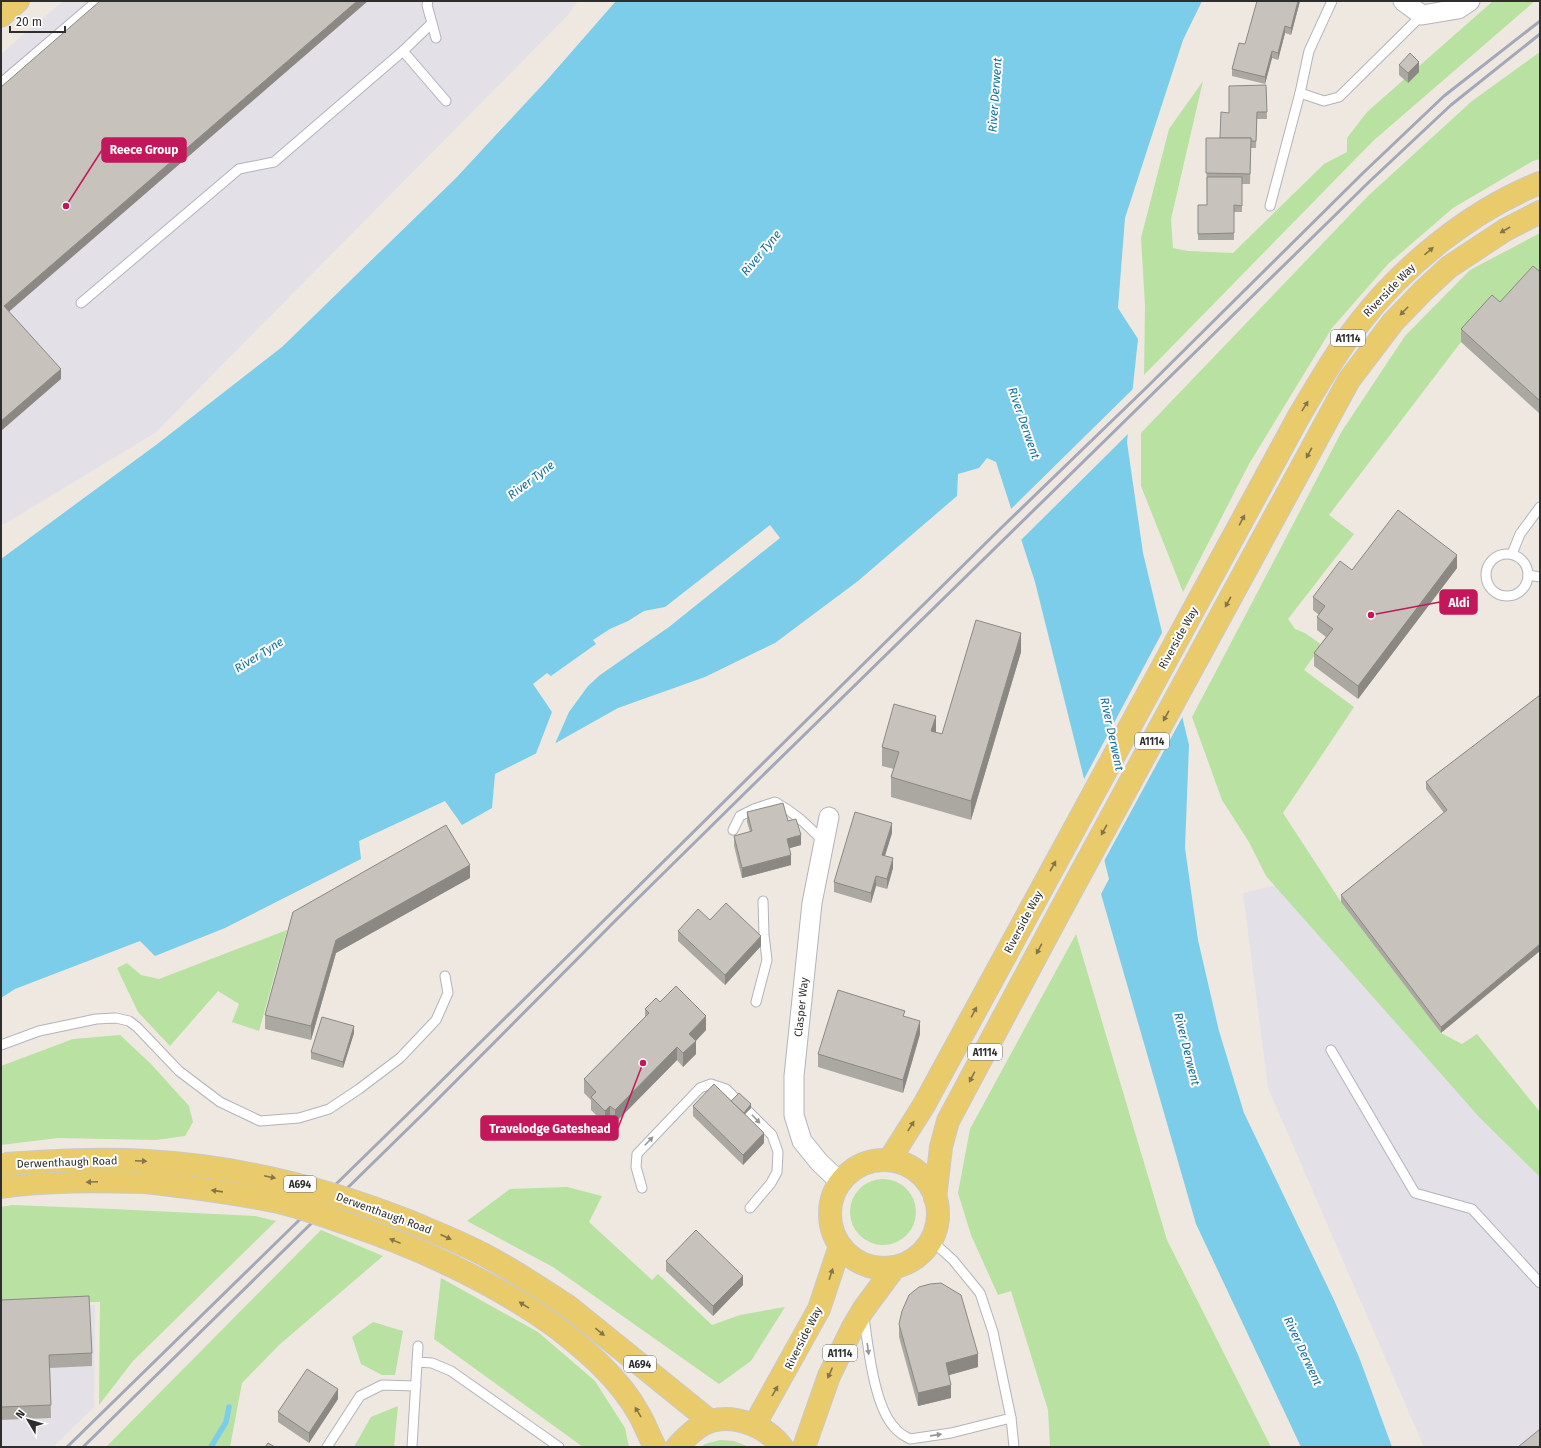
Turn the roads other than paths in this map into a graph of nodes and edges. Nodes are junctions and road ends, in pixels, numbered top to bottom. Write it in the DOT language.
graph roads {
  1 [pos="18,1"];
  2 [pos="97,1"];
  3 [pos="428,1"];
  4 [pos="1332,1"];
  5 [pos="1404,1"];
  6 [pos="1470,1"];
  7 [pos="1422,15"];
  8 [pos="1,16"];
  9 [pos="432,23"];
  10 [pos="436,38"];
  11 [pos="403,51"];
  12 [pos="1,83"];
  13 [pos="1300,93"];
  14 [pos="446,101"];
  15 [pos="1540,183"];
  16 [pos="1270,206"];
  17 [pos="1540,212"];
  18 [pos="81,303"];
  19 [pos="1540,508"];
  20 [pos="1512,554"];
  21 [pos="1528,575"];
  22 [pos="1540,577"];
  23 [pos="829,817"];
  24 [pos="733,830"];
  25 [pos="824,842"];
  26 [pos="763,901"];
  27 [pos="445,976"];
  28 [pos="756,1002"];
  29 [pos="1,1045"];
  30 [pos="1331,1050"];
  31 [pos="890,1159"];
  32 [pos="3,1164"];
  33 [pos="840,1182"];
  34 [pos="9,1186"];
  35 [pos="642,1188"];
  36 [pos="935,1198"];
  37 [pos="750,1208"];
  38 [pos="932,1241"];
  39 [pos="840,1246"];
  40 [pos="894,1268"];
  41 [pos="1540,1282"];
  42 [pos="862,1310"];
  43 [pos="418,1346"];
  44 [pos="417,1362"];
  45 [pos="416,1386"];
  46 [pos="1011,1418"];
  47 [pos="710,1421"];
  48 [pos="755,1424"];
  49 [pos="327,1447"];
  50 [pos="412,1447"];
  51 [pos="559,1447"];
  52 [pos="655,1447"];
  53 [pos="677,1447"];
  54 [pos="782,1447"];
  55 [pos="804,1447"];
  56 [pos="1014,1447"];
  1 -- 8 [label="main road"];
  2 -- 12 [label="lane"];
  3 -- 9 [label="lane"];
  4 -- 13 [label="lane"];
  5 -- 7 [label="street"];
  6 -- 7 [label="street"];
  7 -- 13 [label="lane"];
  9 -- 10 [label="lane"];
  9 -- 11 [label="lane"];
  11 -- 14 [label="lane"];
  11 -- 18 [label="lane"];
  13 -- 16 [label="lane"];
  31 -- 15 [label="main road, Riverside Way / A1114, one-way"];
  17 -- 36 [label="main road, A1114, one-way"];
  19 -- 20 [label="lane"];
  20 -- 21 [label="lane"];
  20 -- 21 [label="lane"];
  21 -- 22 [label="lane"];
  23 -- 25 [label="street, Clasper Way"];
  24 -- 25 [label="lane"];
  25 -- 33 [label="street, Clasper Way"];
  26 -- 28 [label="lane"];
  27 -- 29 [label="lane"];
  30 -- 41 [label="lane"];
  31 -- 33 [label="main road, A1114"];
  31 -- 36 [label="main road, A1114"];
  32 -- 47 [label="main road, Derwenthaugh Road / A694, one-way, bridge"];
  33 -- 39 [label="main road, A1114"];
  52 -- 34 [label="main road, A694, one-way, bridge"];
  35 -- 37 [label="lane, one-way"];
  36 -- 38 [label="main road, A1114"];
  38 -- 40 [label="main road, A1114"];
  38 -- 46 [label="lane"];
  39 -- 40 [label="main road, A1114"];
  48 -- 39 [label="main road, Riverside Way, one-way"];
  40 -- 42 [label="main road, A1114"];
  42 -- 46 [label="lane, one-way"];
  42 -- 55 [label="main road, A1114, one-way"];
  43 -- 44 [label="lane"];
  44 -- 45 [label="lane"];
  44 -- 51 [label="lane"];
  45 -- 49 [label="lane"];
  45 -- 50 [label="lane"];
  46 -- 56 [label="lane"];
  47 -- 48 [label="main road"];
  47 -- 53 [label="main road"];
  48 -- 54 [label="main road"];
}
